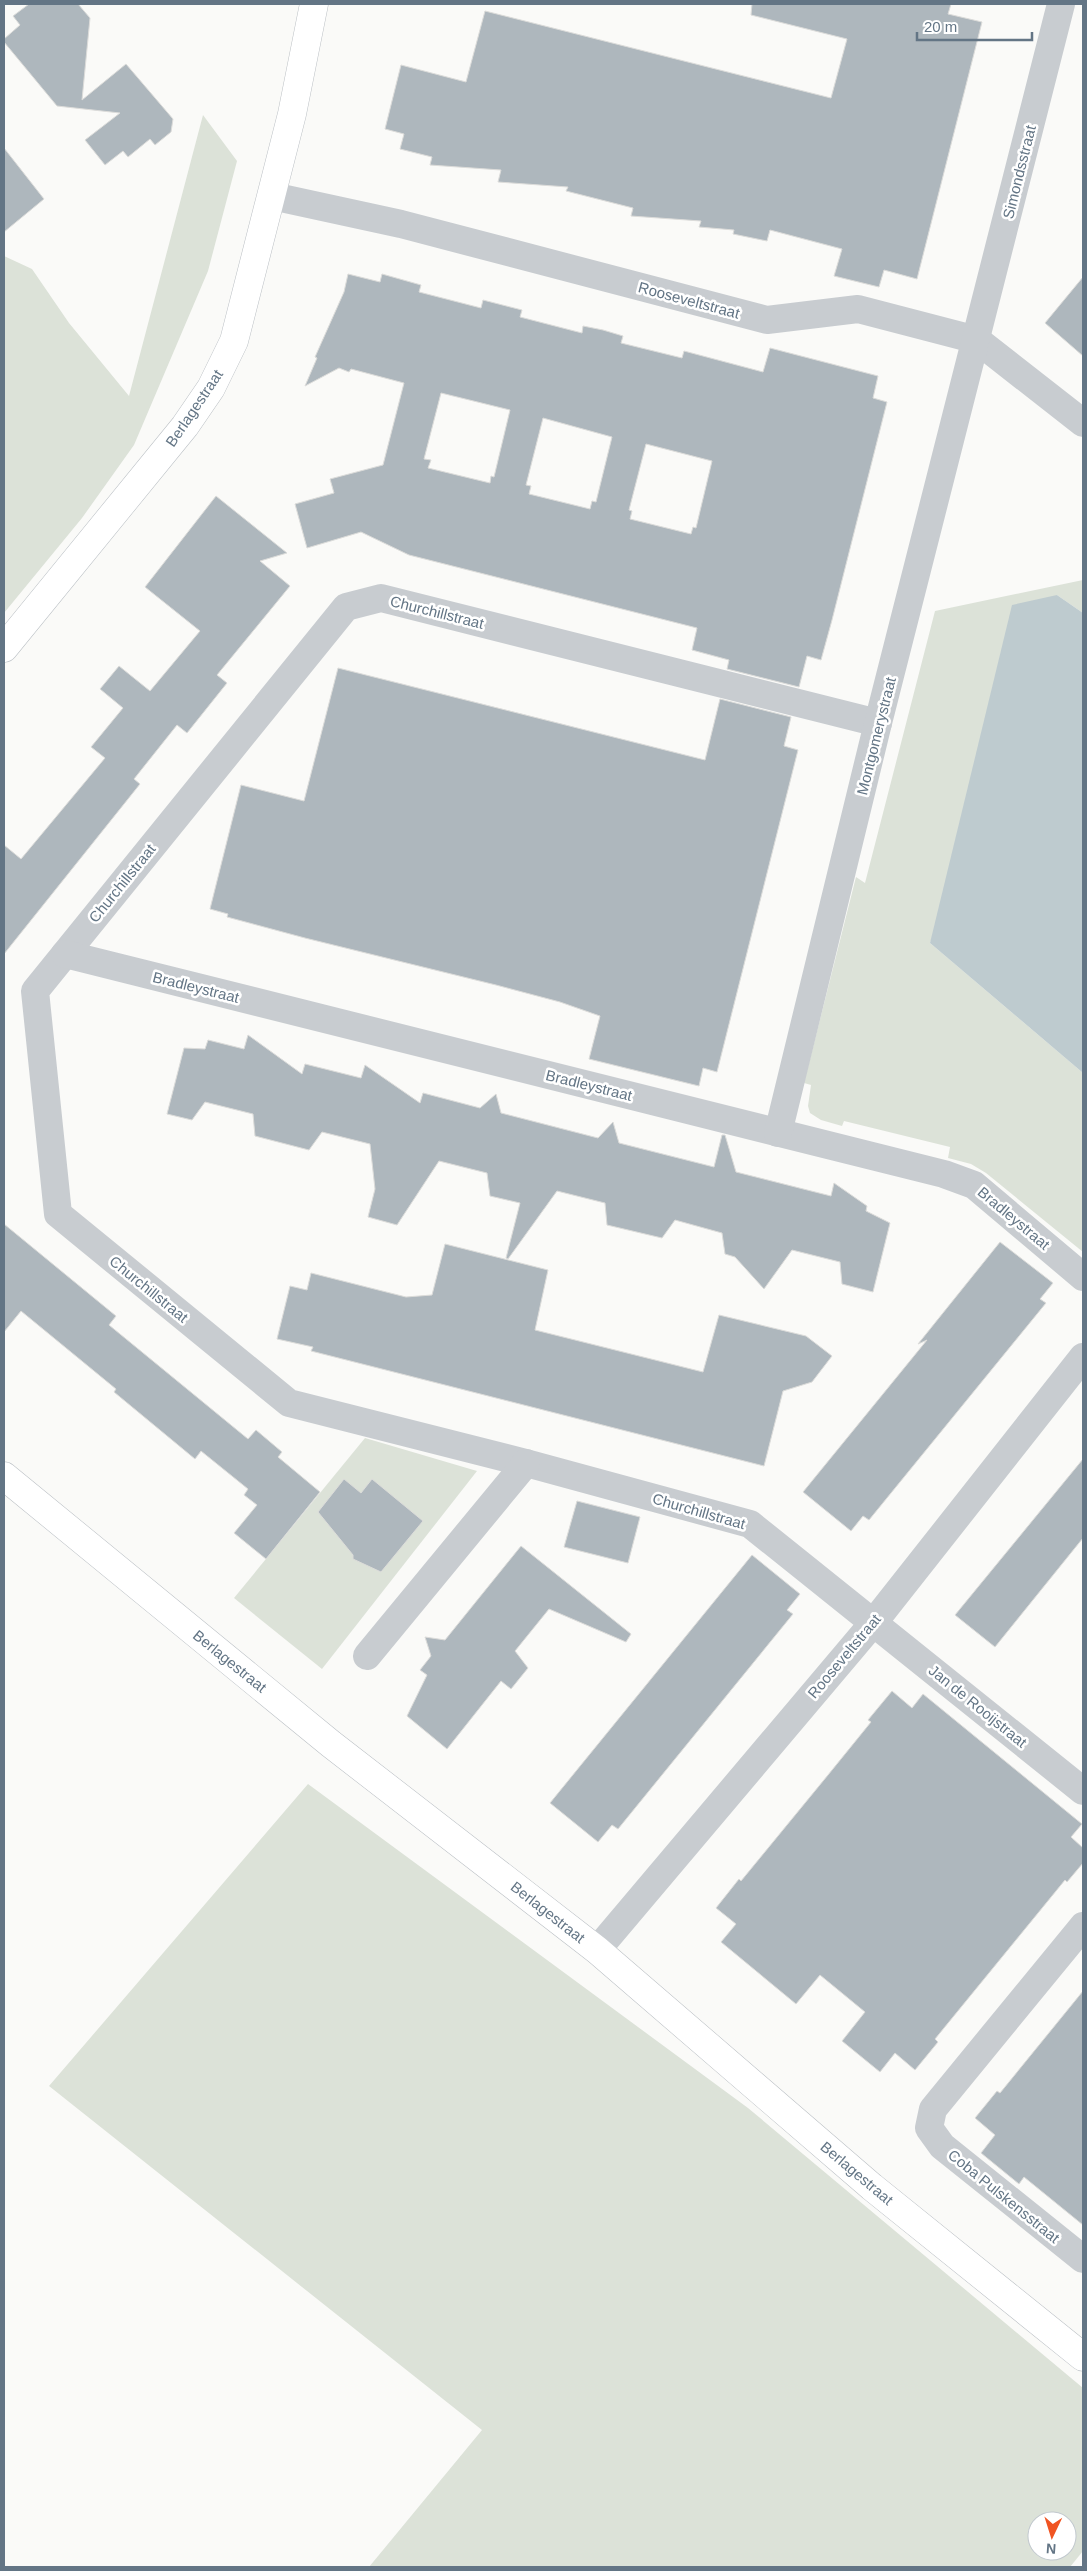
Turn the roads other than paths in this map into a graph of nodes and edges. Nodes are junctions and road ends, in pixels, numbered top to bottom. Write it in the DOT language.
graph roads {
  1 [pos="314,4"];
  2 [pos="1061,4"];
  3 [pos="272,196"];
  4 [pos="977,340"];
  5 [pos="1083,423"];
  6 [pos="4,648"];
  7 [pos="878,723"];
  8 [pos="65,954"];
  9 [pos="778,1133"];
  10 [pos="1083,1276"];
  11 [pos="1083,1356"];
  12 [pos="526,1463"];
  13 [pos="4,1476"];
  14 [pos="874,1622"];
  15 [pos="367,1656"];
  16 [pos="1083,1791"];
  17 [pos="1083,1926"];
  18 [pos="597,1950"];
  19 [pos="1083,2259"];
  20 [pos="1083,2357"];
  1 -- 3 [label="street, Berlagestraat"];
  2 -- 4 [label="street, Simondsstraat"];
  3 -- 4 [label="street, Rooseveltstraat"];
  3 -- 6 [label="street, Berlagestraat"];
  4 -- 5 [label="street, Rooseveltstraat"];
  4 -- 7 [label="street, Montgomerystraat"];
  7 -- 8 [label="street, Churchillstraat"];
  7 -- 9 [label="street, Montgomerystraat"];
  8 -- 9 [label="street, Bradleystraat"];
  8 -- 12 [label="street, Churchillstraat"];
  9 -- 10 [label="street, Bradleystraat"];
  11 -- 14 [label="street, Rooseveltstraat"];
  12 -- 14 [label="street, Churchillstraat"];
  12 -- 15 [label="street"];
  13 -- 18 [label="street, Berlagestraat"];
  14 -- 16 [label="street, Jan de Rooijstraat"];
  14 -- 18 [label="street, Rooseveltstraat"];
  17 -- 19 [label="street, Coba Pulskensstraat"];
  18 -- 20 [label="street, Berlagestraat"];
}
